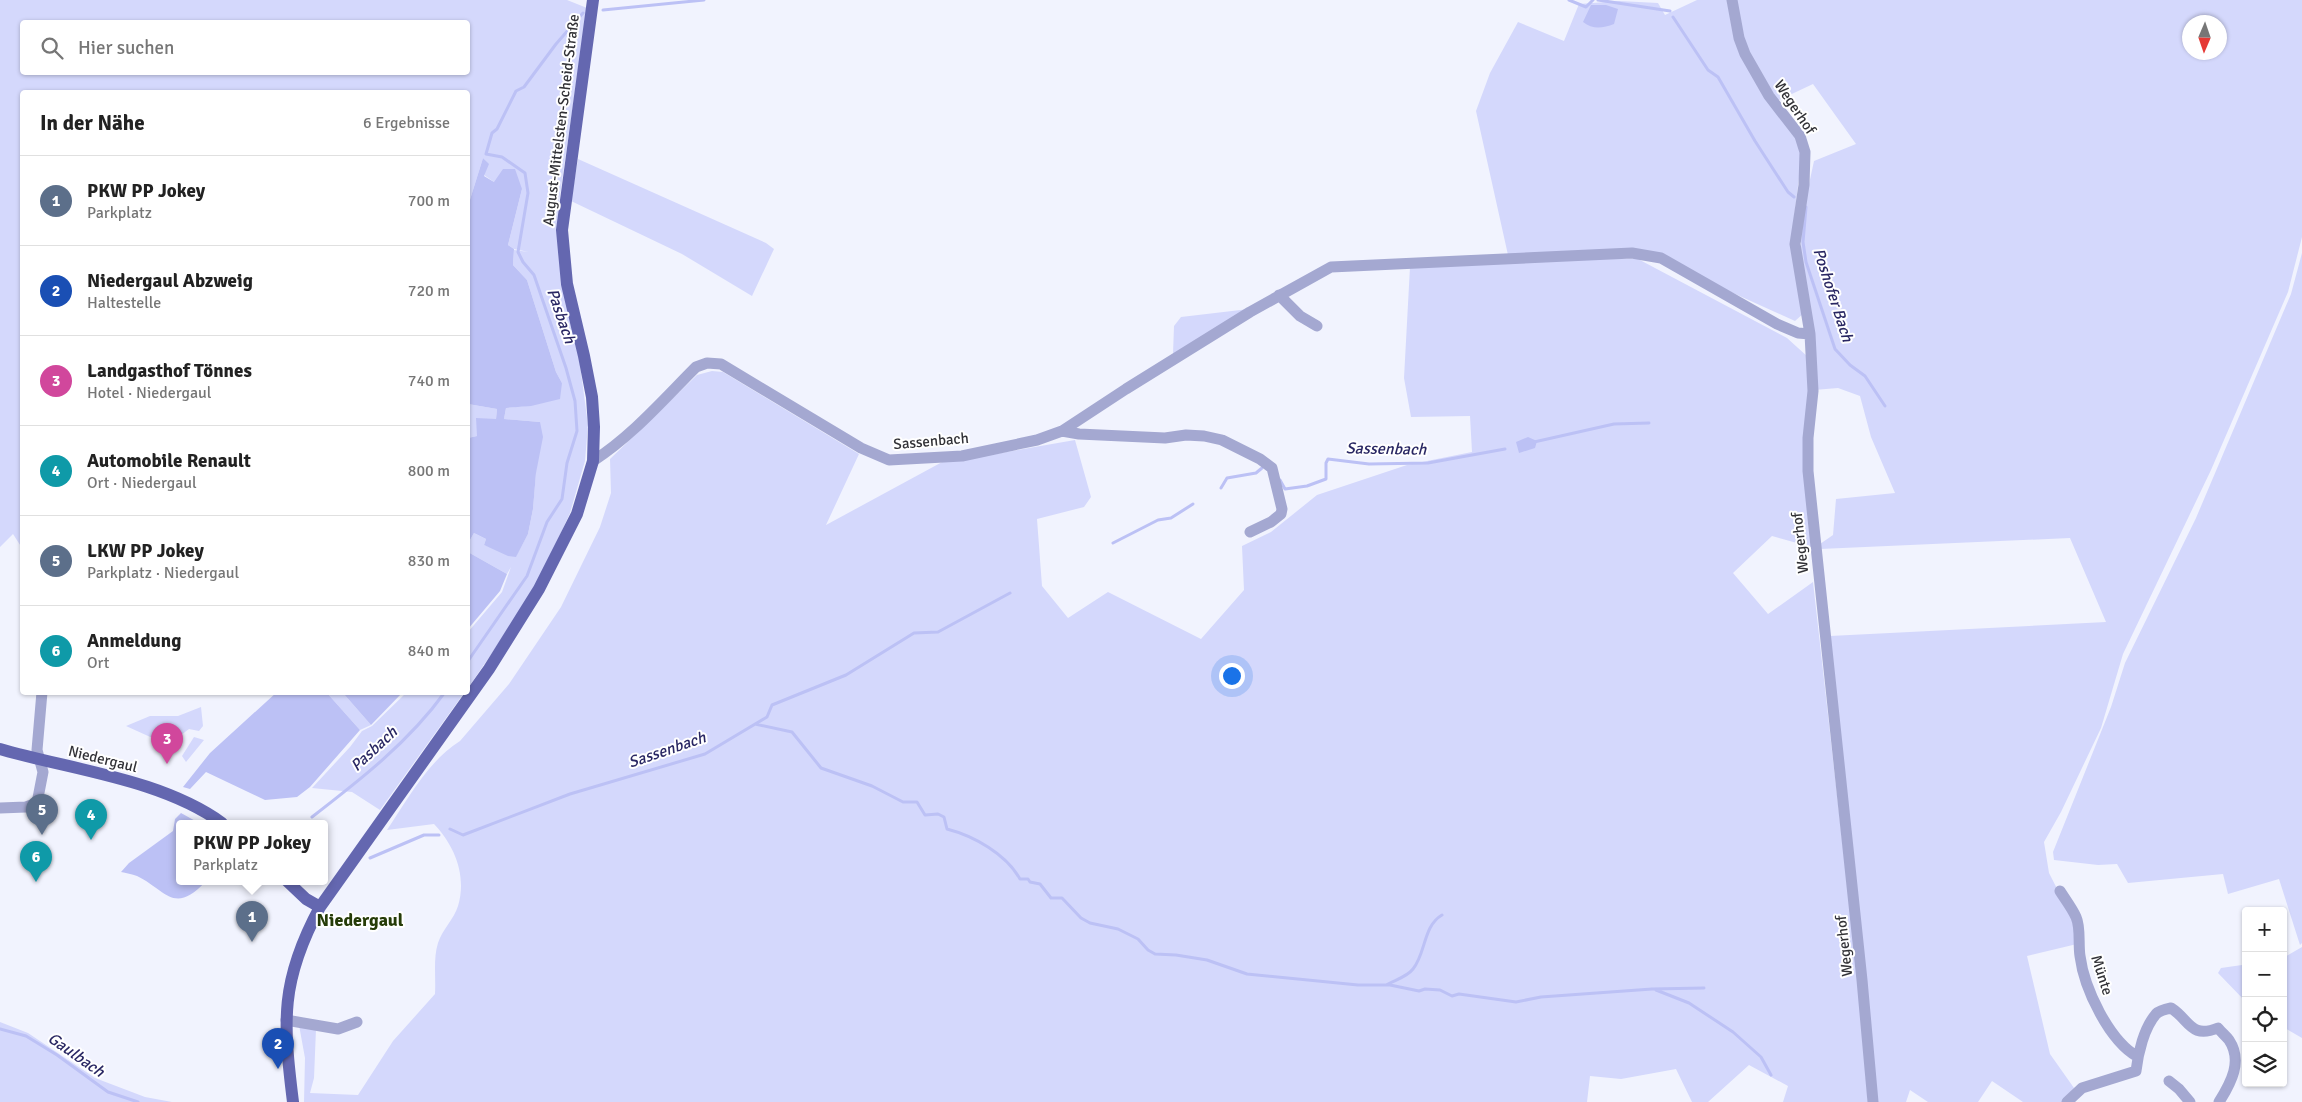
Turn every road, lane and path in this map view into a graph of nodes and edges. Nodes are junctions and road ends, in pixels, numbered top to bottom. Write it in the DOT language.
graph roads {
  1 [pos="1732,0"];
  2 [pos="593,2"];
  3 [pos="1279,295"];
  4 [pos="1317,326"];
  5 [pos="1810,334"];
  6 [pos="1062,431"];
  7 [pos="593,461"];
  8 [pos="1250,532"];
  9 [pos="42,695"];
  10 [pos="0,749"];
  11 [pos="39,761"];
  12 [pos="0,808"];
  13 [pos="217,820"];
  14 [pos="291,885"];
  15 [pos="2060,890"];
  16 [pos="320,907"];
  17 [pos="286,1020"];
  18 [pos="357,1022"];
  19 [pos="2138,1057"];
  20 [pos="2169,1081"];
  21 [pos="293,1102"];
  22 [pos="1873,1102"];
  23 [pos="2067,1102"];
  24 [pos="2190,1102"];
  25 [pos="2219,1102"];
  1 -- 5 [label="street, Wegerhof"];
  2 -- 7 [label="main road, August-Mittelsten-Scheid-Straße"];
  3 -- 4 [label="street"];
  3 -- 5 [label="street, Sassenbach"];
  3 -- 6 [label="street, Sassenbach"];
  5 -- 22 [label="street, Wegerhof"];
  6 -- 7 [label="street, Sassenbach"];
  6 -- 8 [label="street, Sassenbach"];
  7 -- 16 [label="main road, August-Mittelsten-Scheid-Straße"];
  9 -- 11 [label="street"];
  10 -- 11 [label="main road, Niedergaul"];
  11 -- 12 [label="street"];
  11 -- 13 [label="main road, Niedergaul"];
  14 -- 16 [label="main road"];
  15 -- 19 [label="street, Münte"];
  16 -- 17 [label="main road, August-Mittelsten-Scheid-Straße"];
  17 -- 18 [label="street"];
  17 -- 21 [label="main road, August-Mittelsten-Scheid-Straße"];
  19 -- 23 [label="street"];
  19 -- 25 [label="street"];
  20 -- 24 [label="street"];
}
